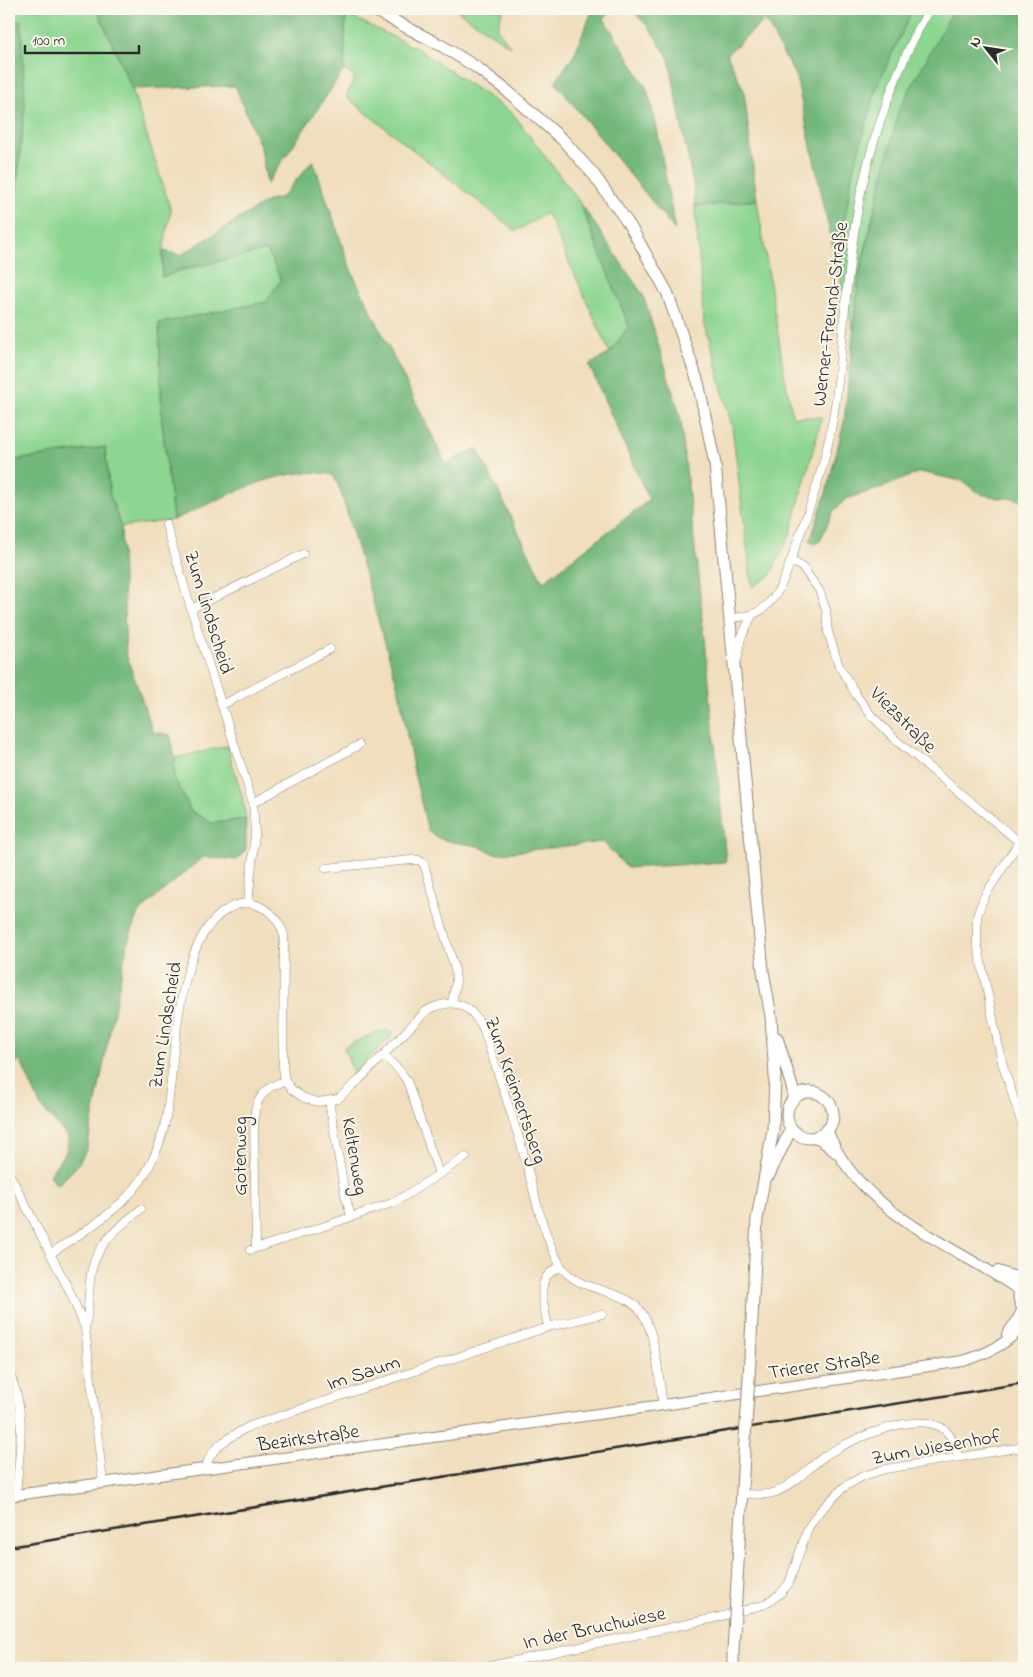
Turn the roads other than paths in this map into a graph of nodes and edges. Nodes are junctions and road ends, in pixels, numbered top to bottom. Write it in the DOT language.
graph roads {
  1 [pos="372,9"];
  2 [pos="929,9"];
  3 [pos="166,524"];
  4 [pos="303,554"];
  5 [pos="791,560"];
  6 [pos="191,609"];
  7 [pos="752,615"];
  8 [pos="731,618"];
  9 [pos="330,649"];
  10 [pos="736,679"];
  11 [pos="222,705"];
  12 [pos="359,745"];
  13 [pos="252,803"];
  14 [pos="1022,844"];
  15 [pos="326,868"];
  16 [pos="248,903"];
  17 [pos="452,1003"];
  18 [pos="771,1017"];
  19 [pos="383,1055"];
  20 [pos="782,1055"];
  21 [pos="285,1081"];
  22 [pos="807,1092"];
  23 [pos="792,1099"];
  24 [pos="330,1101"];
  25 [pos="827,1129"];
  26 [pos="1024,1130"];
  27 [pos="795,1131"];
  28 [pos="816,1136"];
  29 [pos="838,1155"];
  30 [pos="466,1158"];
  31 [pos="9,1174"];
  32 [pos="439,1174"];
  33 [pos="759,1208"];
  34 [pos="141,1209"];
  35 [pos="351,1216"];
  36 [pos="313,1230"];
  37 [pos="50,1254"];
  38 [pos="560,1266"];
  39 [pos="1022,1284"];
  40 [pos="1024,1310"];
  41 [pos="602,1314"];
  42 [pos="1024,1324"];
  43 [pos="548,1327"];
  44 [pos="85,1328"];
  45 [pos="988,1351"];
  46 [pos="9,1373"];
  47 [pos="663,1406"];
  48 [pos="612,1412"];
  49 [pos="1024,1447"];
  50 [pos="958,1457"];
  51 [pos="206,1469"];
  52 [pos="104,1483"];
  53 [pos="742,1494"];
  54 [pos="12,1495"];
  55 [pos="714,1618"];
  56 [pos="481,1668"];
  57 [pos="733,1668"];
  1 -- 8 [label="main road"];
  2 -- 5 [label="street, Werner-Freund-Straße"];
  3 -- 6 [label="street, Zum Lindscheid"];
  4 -- 6 [label="street"];
  5 -- 7 [label="street, Werner-Freund-Straße"];
  5 -- 14 [label="street, Viezstraße"];
  6 -- 11 [label="street, Zum Lindscheid"];
  7 -- 8 [label="street, Werner-Freund-Straße"];
  7 -- 10 [label="street, Werner-Freund-Straße"];
  8 -- 10 [label="main road"];
  9 -- 11 [label="street"];
  10 -- 18 [label="main road"];
  11 -- 13 [label="street, Zum Lindscheid"];
  12 -- 13 [label="street"];
  13 -- 16 [label="street, Zum Lindscheid"];
  14 -- 26 [label="street"];
  15 -- 17 [label="street"];
  16 -- 21 [label="street"];
  16 -- 37 [label="street, Zum Lindscheid"];
  17 -- 19 [label="street"];
  17 -- 38 [label="street, Zum Kreimertsberg"];
  18 -- 20 [label="main road"];
  18 -- 33 [label="main road"];
  19 -- 24 [label="street"];
  19 -- 32 [label="street"];
  20 -- 22 [label="main road"];
  20 -- 23 [label="main road"];
  21 -- 24 [label="street"];
  21 -- 36 [label="street, Gotenweg"];
  22 -- 23 [label="main road"];
  22 -- 25 [label="main road"];
  23 -- 27 [label="main road"];
  24 -- 35 [label="street, Keltenweg"];
  25 -- 28 [label="main road"];
  25 -- 29 [label="street"];
  27 -- 28 [label="main road"];
  27 -- 33 [label="main road"];
  28 -- 29 [label="street"];
  29 -- 39 [label="street"];
  30 -- 32 [label="street, Keltenweg"];
  31 -- 37 [label="street"];
  32 -- 35 [label="street, Keltenweg"];
  33 -- 53 [label="main road, bridge"];
  34 -- 44 [label="street"];
  35 -- 36 [label="street, Keltenweg"];
  37 -- 44 [label="street"];
  38 -- 43 [label="street"];
  38 -- 47 [label="street, Zum Kreimertsberg"];
  39 -- 40 [label="street"];
  40 -- 45 [label="street, Trierer Straße"];
  41 -- 43 [label="street, Im Saum"];
  42 -- 45 [label="street, Trierer Straße"];
  43 -- 51 [label="street, Im Saum"];
  44 -- 52 [label="street"];
  45 -- 47 [label="street, Trierer Straße"];
  46 -- 54 [label="street"];
  47 -- 48 [label="street, Trierer Straße"];
  48 -- 51 [label="street, Bezirkstraße"];
  49 -- 50 [label="street, Zum Wiesenhof"];
  50 -- 53 [label="street"];
  50 -- 55 [label="street, Zum Wiesenhof"];
  51 -- 52 [label="street, Bezirkstraße"];
  52 -- 54 [label="street, Bezirkstraße"];
  53 -- 57 [label="main road, bridge"];
  55 -- 56 [label="street, In der Bruchwiese"];
}
